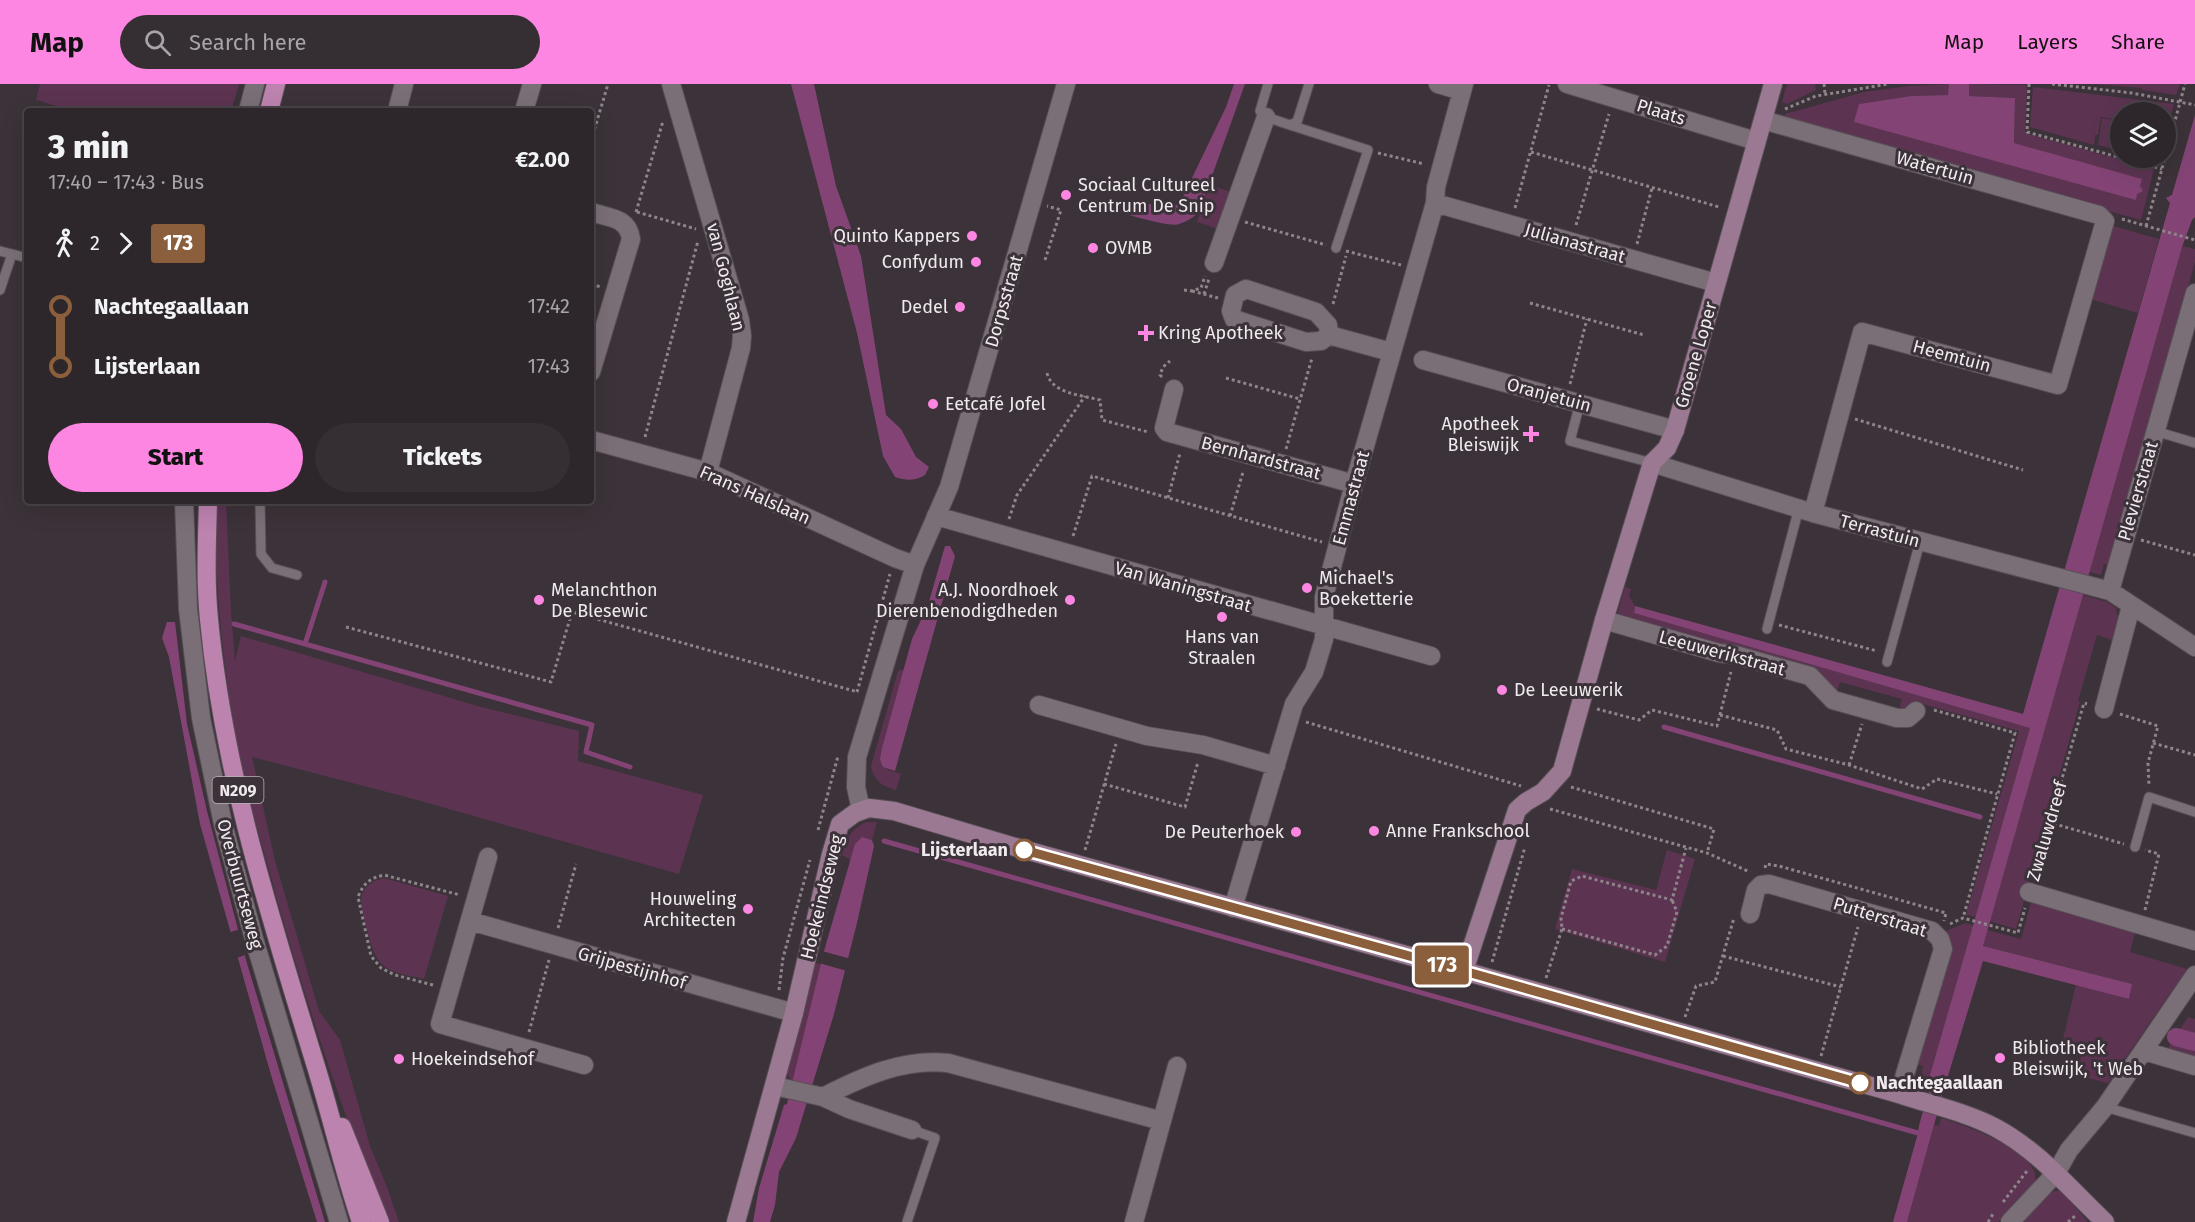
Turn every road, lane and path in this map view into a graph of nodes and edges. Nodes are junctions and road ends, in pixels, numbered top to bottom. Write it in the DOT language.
graph roads {
  1 [pos="255,84"];
  2 [pos="276,84"];
  3 [pos="404,84"];
  4 [pos="532,84"];
  5 [pos="608,84"];
  6 [pos="1066,84"];
  7 [pos="1268,84"];
  8 [pos="1309,84"];
  9 [pos="1438,84"];
  10 [pos="1550,84"];
  11 [pos="1567,84"];
  12 [pos="1773,84"];
  13 [pos="1824,84"];
  14 [pos="1888,84"];
  15 [pos="2029,84"];
  16 [pos="2052,84"];
  17 [pos="2185,84"];
  18 [pos="668,85"];
  19 [pos="1463,88"];
  20 [pos="1825,94"];
  21 [pos="1614,98"];
  22 [pos="2180,102"];
  23 [pos="2193,104"];
  24 [pos="249,108"];
  25 [pos="270,108"];
  26 [pos="398,108"];
  27 [pos="525,108"];
  28 [pos="1266,117"];
  29 [pos="2176,117"];
  30 [pos="1762,120"];
  31 [pos="1290,125"];
  32 [pos="594,131"];
  33 [pos="1756,141"];
  34 [pos="1368,150"];
  35 [pos="1531,152"];
  36 [pos="1441,168"];
  37 [pos="2162,169"];
  38 [pos="1593,170"];
  39 [pos="1652,188"];
  40 [pos="1033,203"];
  41 [pos="1435,203"];
  42 [pos="594,212"];
  43 [pos="1736,212"];
  44 [pos="629,216"];
  45 [pos="2105,221"];
  46 [pos="1510,224"];
  47 [pos="2146,226"];
  48 [pos="2195,240"];
  49 [pos="1572,242"];
  50 [pos="1336,248"];
  51 [pos="0,251"];
  52 [pos="1347,251"];
  53 [pos="12,254"];
  54 [pos="24,257"];
  55 [pos="1633,259"];
  56 [pos="1045,260"];
  57 [pos="1214,263"];
  58 [pos="1716,283"];
  59 [pos="0,290"];
  60 [pos="1184,290"];
  61 [pos="1191,291"];
  62 [pos="2195,293"];
  63 [pos="1210,296"];
  64 [pos="1530,303"];
  65 [pos="1587,319"];
  66 [pos="1325,334"];
  67 [pos="1644,335"];
  68 [pos="1391,352"];
  69 [pos="1423,360"];
  70 [pos="1170,361"];
  71 [pos="594,362"];
  72 [pos="1047,372"];
  73 [pos="1160,375"];
  74 [pos="1226,378"];
  75 [pos="1174,389"];
  76 [pos="1085,396"];
  77 [pos="1300,399"];
  78 [pos="1573,402"];
  79 [pos="1840,415"];
  80 [pos="1675,430"];
  81 [pos="2155,431"];
  82 [pos="1176,435"];
  83 [pos="594,441"];
  84 [pos="2195,443"];
  85 [pos="640,453"];
  86 [pos="1248,454"];
  87 [pos="1652,463"];
  88 [pos="1282,464"];
  89 [pos="2023,470"];
  90 [pos="708,472"];
  91 [pos="1354,483"];
  92 [pos="1168,498"];
  93 [pos="184,504"];
  94 [pos="208,504"];
  95 [pos="260,504"];
  96 [pos="1806,511"];
  97 [pos="936,516"];
  98 [pos="1230,516"];
  99 [pos="1004,535"];
  100 [pos="2125,536"];
  101 [pos="1920,542"];
  102 [pos="1338,547"];
  103 [pos="1068,554"];
  104 [pos="2195,555"];
  105 [pos="915,564"];
  106 [pos="297,575"];
  107 [pos="2102,589"];
  108 [pos="2131,606"];
  109 [pos="1604,620"];
  110 [pos="1768,626"];
  111 [pos="346,627"];
  112 [pos="1325,627"];
  113 [pos="2195,647"];
  114 [pos="1736,655"];
  115 [pos="1431,656"];
  116 [pos="1889,658"];
  117 [pos="874,697"];
  118 [pos="1581,704"];
  119 [pos="1039,705"];
  120 [pos="1866,709"];
  121 [pos="2104,709"];
  122 [pos="1916,711"];
  123 [pos="1720,715"];
  124 [pos="1290,718"];
  125 [pos="2153,743"];
  126 [pos="1203,746"];
  127 [pos="1113,754"];
  128 [pos="2195,754"];
  129 [pos="1849,765"];
  130 [pos="1276,766"];
  131 [pos="1104,784"];
  132 [pos="1548,787"];
  133 [pos="1997,794"];
  134 [pos="2149,797"];
  135 [pos="1526,802"];
  136 [pos="861,810"];
  137 [pos="2195,812"];
  138 [pos="2048,822"];
  139 [pos="1527,840"];
  140 [pos="2135,847"];
  141 [pos="1686,848"];
  142 [pos="1707,853"];
  143 [pos="488,857"];
  144 [pos="1079,865"];
  145 [pos="1761,885"];
  146 [pos="2029,892"];
  147 [pos="476,900"];
  148 [pos="1672,900"];
  149 [pos="1233,908"];
  150 [pos="1862,910"];
  151 [pos="1742,914"];
  152 [pos="1963,918"];
  153 [pos="470,921"];
  154 [pos="2141,925"];
  155 [pos="1943,927"];
  156 [pos="1562,929"];
  157 [pos="2195,941"];
  158 [pos="1723,956"];
  159 [pos="1464,971"];
  160 [pos="2195,975"];
  161 [pos="1487,978"];
  162 [pos="1841,987"];
  163 [pos="450,989"];
  164 [pos="1541,994"];
  165 [pos="794,1013"];
  166 [pos="1680,1033"];
  167 [pos="2144,1051"];
  168 [pos="584,1065"];
  169 [pos="1177,1066"];
  170 [pos="2195,1066"];
  171 [pos="317,1071"];
  172 [pos="1816,1071"];
  173 [pos="780,1088"];
  174 [pos="1899,1094"];
  175 [pos="818,1096"];
  176 [pos="2105,1107"];
  177 [pos="1162,1121"];
  178 [pos="912,1130"];
  179 [pos="2195,1133"];
  180 [pos="2038,1157"];
  181 [pos="2056,1173"];
  182 [pos="2002,1203"];
  183 [pos="2002,1217"];
  184 [pos="339,1222"];
  185 [pos="361,1222"];
  186 [pos="380,1222"];
  187 [pos="736,1222"];
  188 [pos="907,1222"];
  189 [pos="1134,1222"];
  190 [pos="1988,1222"];
  191 [pos="2105,1222"];
  1 -- 24 [label="street"];
  2 -- 25 [label="main road"];
  3 -- 26 [label="street"];
  4 -- 27 [label="street"];
  5 -- 32 [label="path"];
  6 -- 40 [label="street, Dorpsstraat"];
  7 -- 28 [label="lane"];
  8 -- 31 [label="lane"];
  9 -- 19 [label="street"];
  10 -- 35 [label="path"];
  11 -- 21 [label="street, Plaats"];
  12 -- 30 [label="street, Groene Loper"];
  13 -- 20 [label="path"];
  14 -- 20 [label="path"];
  15 -- 37 [label="path"];
  16 -- 22 [label="path"];
  17 -- 22 [label="path"];
  18 -- 44 [label="path"];
  18 -- 90 [label="street, van Goghlaan"];
  19 -- 36 [label="street, Emmastraat"];
  20 -- 30 [label="path"];
  21 -- 33 [label="street, Plaats"];
  21 -- 38 [label="path"];
  22 -- 23 [label="path"];
  22 -- 29 [label="path"];
  28 -- 31 [label="lane"];
  28 -- 57 [label="street"];
  30 -- 33 [label="street, Groene Loper"];
  30 -- 45 [label="street, Watertuin"];
  31 -- 34 [label="lane"];
  33 -- 43 [label="street, Groene Loper"];
  34 -- 36 [label="path"];
  34 -- 50 [label="lane"];
  35 -- 38 [label="path"];
  35 -- 46 [label="path"];
  36 -- 41 [label="street, Emmastraat"];
  37 -- 47 [label="path"];
  38 -- 39 [label="path"];
  38 -- 49 [label="path"];
  39 -- 43 [label="path"];
  39 -- 55 [label="path"];
  40 -- 56 [label="path"];
  40 -- 97 [label="street, Dorpsstraat"];
  41 -- 46 [label="street, Julianastraat"];
  41 -- 68 [label="street, Emmastraat"];
  42 -- 44 [label="street"];
  43 -- 58 [label="street, Groene Loper"];
  44 -- 71 [label="street"];
  44 -- 85 [label="path"];
  45 -- 47 [label="path"];
  45 -- 79 [label="street, Heemtuin"];
  46 -- 49 [label="street, Julianastraat"];
  47 -- 48 [label="path"];
  49 -- 55 [label="street, Julianastraat"];
  51 -- 53 [label="lane"];
  52 -- 66 [label="path"];
  53 -- 54 [label="lane"];
  53 -- 59 [label="lane"];
  55 -- 58 [label="street, Julianastraat"];
  57 -- 61 [label="path"];
  58 -- 80 [label="street, Groene Loper"];
  60 -- 61 [label="path"];
  61 -- 63 [label="path"];
  62 -- 81 [label="street, Plevierstraat"];
  64 -- 65 [label="path"];
  65 -- 67 [label="path"];
  65 -- 78 [label="path"];
  66 -- 68 [label="street"];
  66 -- 77 [label="path"];
  68 -- 91 [label="street, Emmastraat"];
  69 -- 78 [label="street, Oranjetuin"];
  70 -- 73 [label="path"];
  72 -- 76 [label="path"];
  74 -- 77 [label="path"];
  75 -- 82 [label="street"];
  76 -- 82 [label="path"];
  76 -- 99 [label="path"];
  77 -- 88 [label="path"];
  78 -- 80 [label="street, Oranjetuin"];
  78 -- 87 [label="lane"];
  79 -- 89 [label="path"];
  79 -- 96 [label="street, Heemtuin"];
  80 -- 87 [label="street, Groene Loper"];
  81 -- 84 [label="lane"];
  81 -- 100 [label="street, Plevierstraat"];
  82 -- 86 [label="street, Bernhardstraat"];
  82 -- 92 [label="path"];
  83 -- 85 [label="street, Frans Halslaan"];
  85 -- 90 [label="street, Frans Halslaan"];
  86 -- 88 [label="street, Bernhardstraat"];
  86 -- 98 [label="path"];
  87 -- 96 [label="street, Terrastuin"];
  87 -- 109 [label="street, Groene Loper"];
  88 -- 91 [label="street, Bernhardstraat"];
  90 -- 105 [label="street, Frans Halslaan"];
  91 -- 102 [label="street, Emmastraat"];
  92 -- 98 [label="path"];
  92 -- 103 [label="path"];
  93 -- 184 [label="street, Overbuurtseweg"];
  94 -- 171 [label="main road, Overbuurtseweg / N209"];
  95 -- 106 [label="lane"];
  96 -- 101 [label="street, Terrastuin"];
  96 -- 110 [label="lane"];
  97 -- 99 [label="street, Van Waningstraat"];
  97 -- 105 [label="street"];
  98 -- 102 [label="path"];
  99 -- 103 [label="street, Van Waningstraat"];
  100 -- 104 [label="path"];
  100 -- 107 [label="street, Plevierstraat"];
  101 -- 107 [label="street, Terrastuin"];
  101 -- 116 [label="lane"];
  102 -- 112 [label="street, Emmastraat"];
  103 -- 112 [label="street, Van Waningstraat"];
  105 -- 117 [label="street"];
  107 -- 108 [label="street"];
  108 -- 113 [label="street"];
  108 -- 121 [label="street"];
  109 -- 114 [label="street, Leeuwerikstraat"];
  109 -- 118 [label="street"];
  110 -- 116 [label="path"];
  111 -- 117 [label="path"];
  112 -- 115 [label="street, Van Waningstraat"];
  112 -- 124 [label="street, Emmastraat"];
  114 -- 120 [label="street, Leeuwerikstraat"];
  114 -- 123 [label="path"];
  117 -- 136 [label="street"];
  118 -- 123 [label="path"];
  118 -- 132 [label="street"];
  119 -- 126 [label="street"];
  120 -- 122 [label="street, Leeuwerikstraat"];
  120 -- 129 [label="path"];
  121 -- 125 [label="path"];
  121 -- 138 [label="path, Zwaluwdreef"];
  122 -- 133 [label="path"];
  123 -- 129 [label="path"];
  124 -- 130 [label="street, Emmastraat"];
  124 -- 132 [label="path"];
  125 -- 128 [label="path"];
  125 -- 134 [label="path"];
  126 -- 130 [label="street"];
  126 -- 131 [label="path"];
  127 -- 131 [label="path"];
  129 -- 133 [label="path"];
  130 -- 149 [label="street, Emmastraat"];
  131 -- 144 [label="path"];
  132 -- 135 [label="street"];
  132 -- 142 [label="path"];
  133 -- 152 [label="path"];
  134 -- 137 [label="lane"];
  134 -- 140 [label="lane"];
  135 -- 141 [label="path"];
  135 -- 159 [label="street"];
  136 -- 144 [label="street"];
  136 -- 165 [label="street, Hoekeindseweg"];
  138 -- 140 [label="path"];
  138 -- 146 [label="path, Zwaluwdreef"];
  139 -- 161 [label="path"];
  140 -- 154 [label="path"];
  141 -- 142 [label="path"];
  141 -- 148 [label="path"];
  142 -- 145 [label="path"];
  143 -- 147 [label="street"];
  144 -- 149 [label="street"];
  145 -- 150 [label="street, Putterstraat"];
  145 -- 151 [label="street"];
  146 -- 152 [label="path, Zwaluwdreef"];
  146 -- 154 [label="street"];
  147 -- 153 [label="street"];
  147 -- 163 [label="path"];
  148 -- 156 [label="path"];
  148 -- 156 [label="path"];
  149 -- 159 [label="street"];
  150 -- 162 [label="path"];
  150 -- 174 [label="street, Putterstraat"];
  151 -- 158 [label="path"];
  152 -- 155 [label="path"];
  153 -- 163 [label="street"];
  153 -- 165 [label="street, Grijpestijnhof"];
  154 -- 157 [label="street"];
  156 -- 164 [label="path"];
  158 -- 162 [label="path"];
  158 -- 166 [label="path"];
  159 -- 161 [label="street"];
  160 -- 167 [label="street"];
  161 -- 164 [label="street"];
  162 -- 172 [label="path"];
  163 -- 168 [label="street"];
  164 -- 166 [label="street"];
  165 -- 173 [label="street, Hoekeindseweg"];
  166 -- 172 [label="street"];
  167 -- 170 [label="street"];
  167 -- 176 [label="street"];
  169 -- 177 [label="street"];
  171 -- 185 [label="main road, Overbuurtseweg / N209"];
  171 -- 186 [label="main road, Overbuurtseweg / N209"];
  172 -- 174 [label="street"];
  173 -- 175 [label="street"];
  173 -- 187 [label="street, Hoekeindseweg"];
  174 -- 180 [label="street"];
  175 -- 177 [label="street"];
  175 -- 178 [label="street"];
  176 -- 179 [label="lane"];
  176 -- 181 [label="street"];
  177 -- 189 [label="street"];
  178 -- 188 [label="lane"];
  180 -- 181 [label="street"];
  180 -- 182 [label="path"];
  181 -- 183 [label="street"];
  181 -- 191 [label="street"];
  183 -- 190 [label="path"];
}
